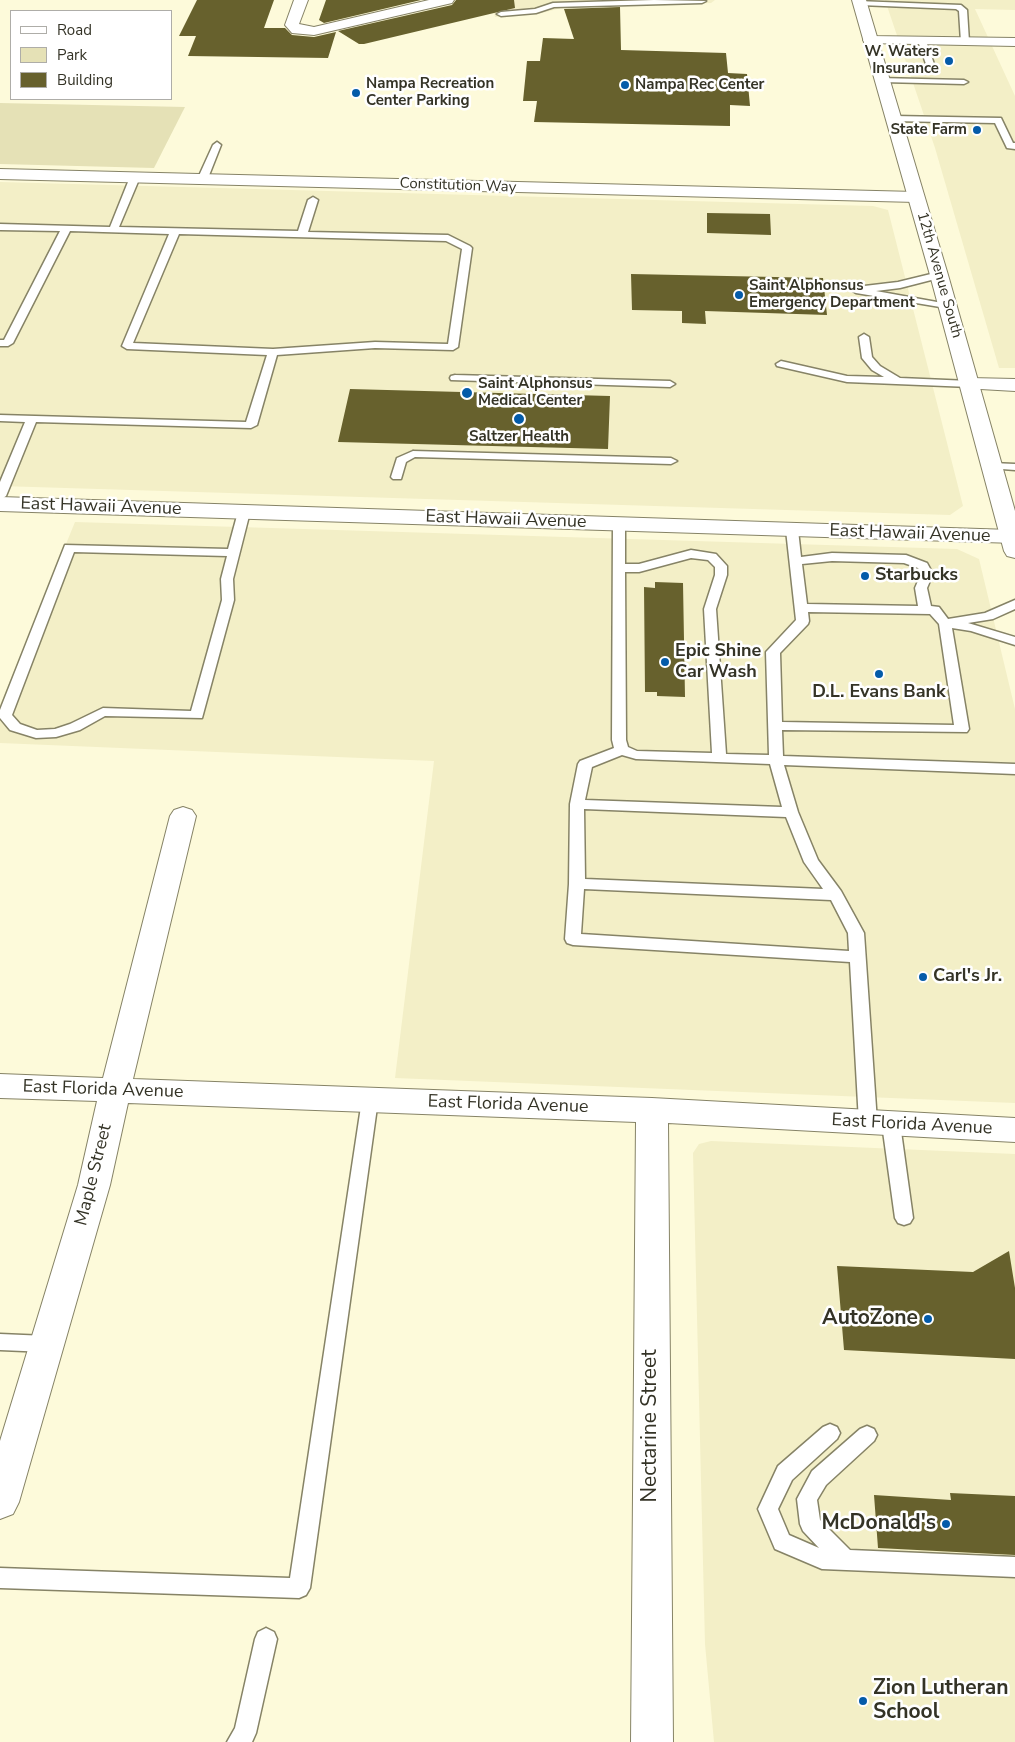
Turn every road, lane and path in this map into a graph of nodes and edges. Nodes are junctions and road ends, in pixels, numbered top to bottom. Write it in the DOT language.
graph roads {
  1 [pos="301,0"];
  2 [pos="447,0"];
  3 [pos="638,1"];
  4 [pos="702,1"];
  5 [pos="625,2"];
  6 [pos="859,2"];
  7 [pos="501,14"];
  8 [pos="870,40"];
  9 [pos="922,41"];
  10 [pos="965,42"];
  11 [pos="1015,42"];
  12 [pos="930,64"];
  13 [pos="882,80"];
  14 [pos="964,82"];
  15 [pos="894,119"];
  16 [pos="217,145"];
  17 [pos="1012,146"];
  18 [pos="0,174"];
  19 [pos="135,177"];
  20 [pos="203,178"];
  21 [pos="916,197"];
  22 [pos="314,200"];
  23 [pos="0,227"];
  24 [pos="66,229"];
  25 [pos="113,230"];
  26 [pos="174,231"];
  27 [pos="302,234"];
  28 [pos="939,275"];
  29 [pos="948,307"];
  30 [pos="864,338"];
  31 [pos="0,343"];
  32 [pos="274,352"];
  33 [pos="781,364"];
  34 [pos="454,378"];
  35 [pos="898,381"];
  36 [pos="670,384"];
  37 [pos="970,384"];
  38 [pos="1015,385"];
  39 [pos="0,418"];
  40 [pos="32,419"];
  41 [pos="671,461"];
  42 [pos="992,466"];
  43 [pos="1015,467"];
  44 [pos="397,477"];
  45 [pos="0,496"];
  46 [pos="1008,503"];
  47 [pos="0,504"];
  48 [pos="244,512"];
  49 [pos="620,524"];
  50 [pos="792,530"];
  51 [pos="1013,544"];
  52 [pos="234,553"];
  53 [pos="796,561"];
  54 [pos="619,568"];
  55 [pos="1015,604"];
  56 [pos="802,608"];
  57 [pos="925,610"];
  58 [pos="945,623"];
  59 [pos="1015,642"];
  60 [pos="775,726"];
  61 [pos="622,750"];
  62 [pos="719,758"];
  63 [pos="776,761"];
  64 [pos="1015,768"];
  65 [pos="577,804"];
  66 [pos="791,812"];
  67 [pos="184,816"];
  68 [pos="576,884"];
  69 [pos="836,895"];
  70 [pos="858,957"];
  71 [pos="0,1086"];
  72 [pos="115,1090"];
  73 [pos="370,1100"];
  74 [pos="652,1110"];
  75 [pos="880,1123"];
  76 [pos="1015,1130"];
  77 [pos="904,1218"];
  78 [pos="0,1342"];
  79 [pos="47,1344"];
  80 [pos="830,1433"];
  81 [pos="867,1435"];
  82 [pos="0,1502"];
  83 [pos="845,1560"];
  84 [pos="1015,1567"];
  85 [pos="0,1578"];
  86 [pos="266,1638"];
  87 [pos="238,1742"];
  88 [pos="652,1742"];
  1 -- 2 [label="street"];
  3 -- 4 [label="lane"];
  3 -- 5 [label="lane"];
  5 -- 7 [label="lane"];
  6 -- 8 [label="street, 12th Avenue South"];
  6 -- 10 [label="lane"];
  8 -- 9 [label="street"];
  8 -- 13 [label="street, 12th Avenue South"];
  9 -- 10 [label="street"];
  9 -- 12 [label="lane"];
  10 -- 11 [label="street"];
  13 -- 14 [label="lane"];
  13 -- 15 [label="street, 12th Avenue South"];
  15 -- 17 [label="lane"];
  15 -- 21 [label="street, 12th Avenue South"];
  16 -- 20 [label="lane"];
  18 -- 19 [label="street, Constitution Way"];
  19 -- 20 [label="street, Constitution Way"];
  19 -- 25 [label="lane"];
  20 -- 21 [label="street, Constitution Way"];
  21 -- 28 [label="street, 12th Avenue South"];
  22 -- 27 [label="lane"];
  23 -- 24 [label="lane"];
  24 -- 25 [label="lane"];
  24 -- 31 [label="lane"];
  25 -- 26 [label="lane"];
  26 -- 27 [label="lane"];
  26 -- 32 [label="lane"];
  27 -- 32 [label="lane"];
  28 -- 29 [label="street, 12th Avenue South"];
  28 -- 29 [label="lane"];
  29 -- 37 [label="street, 12th Avenue South"];
  30 -- 35 [label="lane"];
  32 -- 40 [label="lane"];
  33 -- 35 [label="lane"];
  34 -- 36 [label="lane"];
  35 -- 37 [label="lane"];
  37 -- 38 [label="street"];
  37 -- 42 [label="street, 12th Avenue South"];
  39 -- 40 [label="lane"];
  40 -- 45 [label="lane"];
  41 -- 44 [label="lane"];
  42 -- 43 [label="lane"];
  42 -- 46 [label="street, 12th Avenue South"];
  46 -- 51 [label="street, 12th Avenue South"];
  47 -- 48 [label="street, East Hawaii Avenue"];
  48 -- 49 [label="street, East Hawaii Avenue"];
  48 -- 52 [label="lane"];
  49 -- 50 [label="street, East Hawaii Avenue"];
  49 -- 54 [label="lane"];
  50 -- 51 [label="street, East Hawaii Avenue"];
  50 -- 53 [label="lane"];
  52 -- 52 [label="lane"];
  53 -- 56 [label="lane"];
  53 -- 57 [label="lane"];
  54 -- 61 [label="lane"];
  54 -- 62 [label="lane"];
  55 -- 58 [label="lane"];
  56 -- 57 [label="lane"];
  56 -- 60 [label="lane"];
  57 -- 58 [label="lane"];
  58 -- 59 [label="lane"];
  58 -- 60 [label="lane"];
  60 -- 63 [label="lane"];
  61 -- 62 [label="lane"];
  61 -- 65 [label="lane"];
  62 -- 63 [label="lane"];
  63 -- 64 [label="lane"];
  63 -- 66 [label="lane"];
  65 -- 66 [label="lane"];
  65 -- 68 [label="lane"];
  66 -- 69 [label="lane"];
  67 -- 72 [label="street, Maple Street"];
  68 -- 69 [label="lane"];
  68 -- 70 [label="lane"];
  69 -- 70 [label="lane"];
  70 -- 75 [label="lane"];
  71 -- 72 [label="street, East Florida Avenue"];
  72 -- 73 [label="street, East Florida Avenue"];
  72 -- 79 [label="street, Maple Street"];
  73 -- 74 [label="street, East Florida Avenue"];
  73 -- 85 [label="lane"];
  74 -- 75 [label="street, East Florida Avenue"];
  74 -- 88 [label="street, Nectarine Street"];
  75 -- 76 [label="street, East Florida Avenue"];
  75 -- 77 [label="lane"];
  78 -- 79 [label="lane"];
  79 -- 82 [label="street, Maple Street"];
  80 -- 83 [label="lane"];
  81 -- 83 [label="lane"];
  83 -- 84 [label="lane"];
  86 -- 87 [label="lane"];
}
